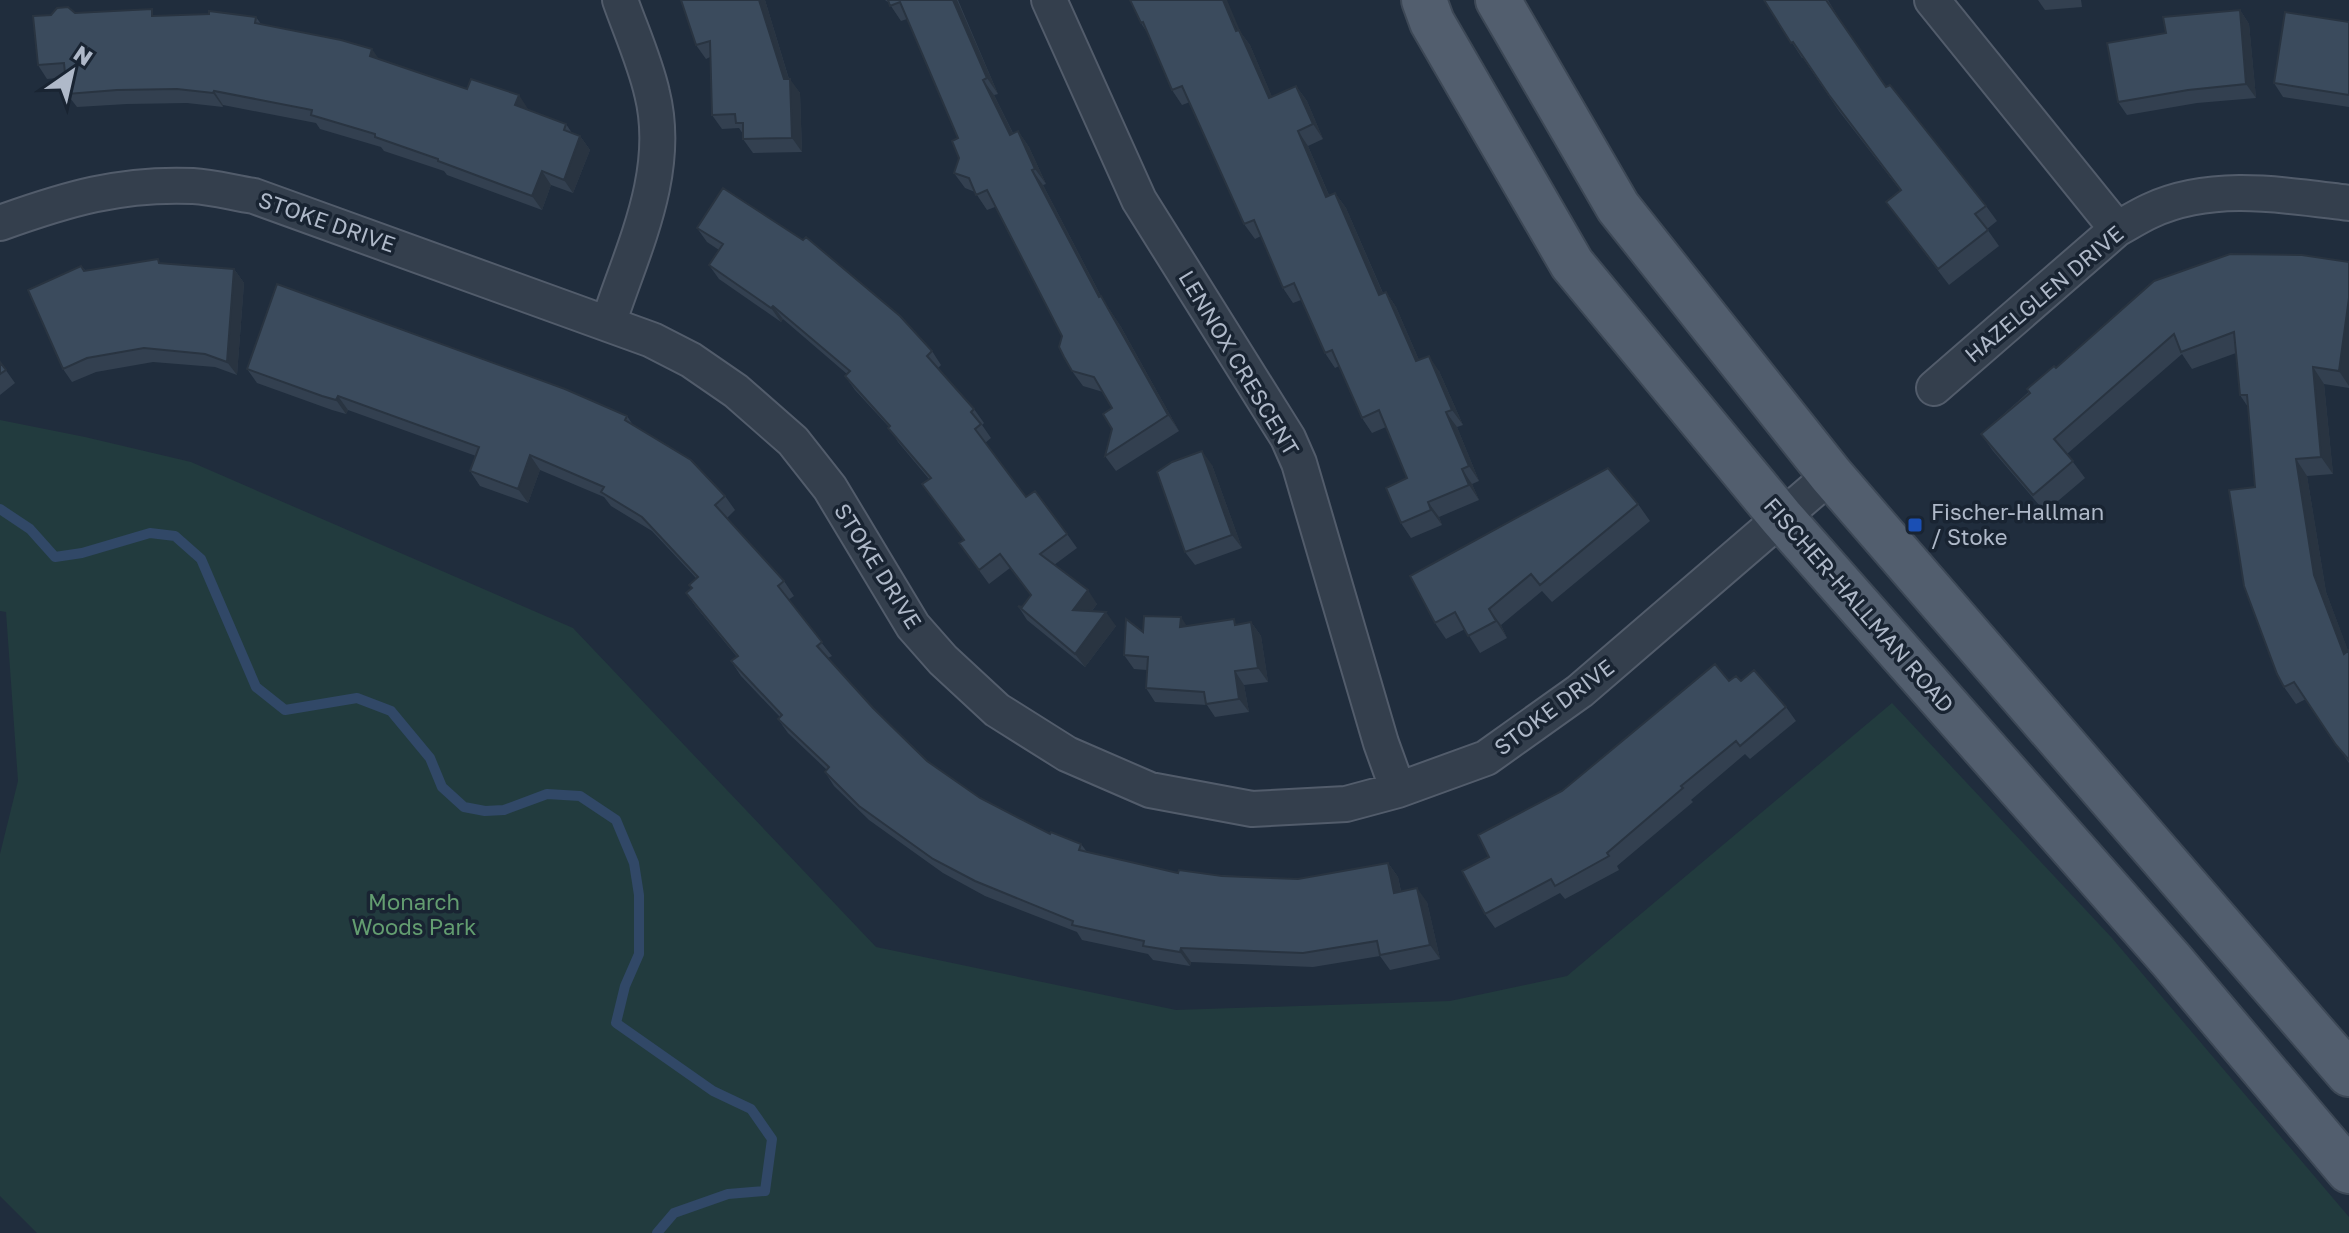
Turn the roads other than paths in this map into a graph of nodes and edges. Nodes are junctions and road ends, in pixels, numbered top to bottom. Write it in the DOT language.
graph roads {
  1 [pos="620,0"];
  2 [pos="1049,0"];
  3 [pos="1424,0"];
  4 [pos="1498,0"];
  5 [pos="1932,0"];
  6 [pos="2349,203"];
  7 [pos="0,223"];
  8 [pos="2117,229"];
  9 [pos="608,324"];
  10 [pos="1934,388"];
  11 [pos="1831,475"];
  12 [pos="1781,517"];
  13 [pos="1398,790"];
  14 [pos="2349,1074"];
  15 [pos="2349,1171"];
  1 -- 9 [label="street"];
  2 -- 13 [label="street, LENNOX CRESCENT"];
  3 -- 12 [label="main road, FISCHER-HALLMAN ROAD"];
  4 -- 11 [label="main road"];
  5 -- 8 [label="street"];
  6 -- 8 [label="street, HAZELGLEN DRIVE"];
  7 -- 9 [label="street, STOKE DRIVE"];
  8 -- 10 [label="street, HAZELGLEN DRIVE"];
  9 -- 13 [label="street, STOKE DRIVE"];
  11 -- 12 [label="street, STOKE DRIVE"];
  11 -- 14 [label="main road"];
  12 -- 13 [label="street, STOKE DRIVE"];
  12 -- 15 [label="main road, FISCHER-HALLMAN ROAD"];
}
